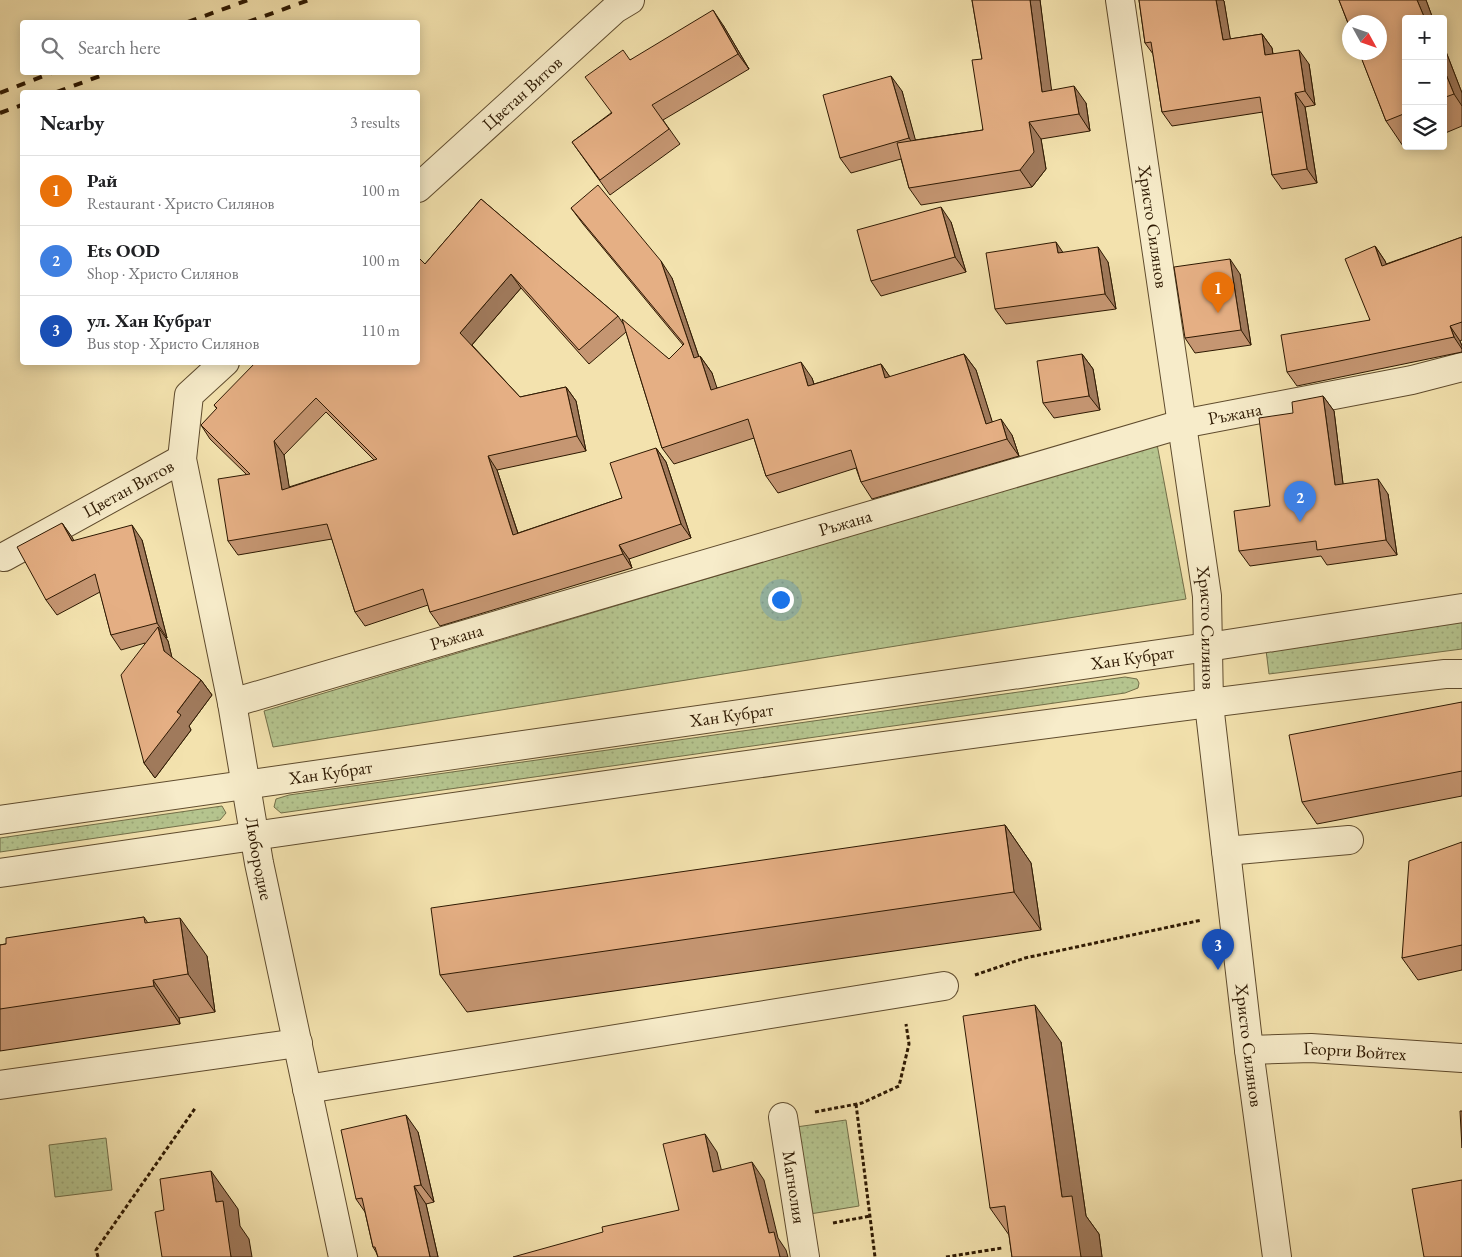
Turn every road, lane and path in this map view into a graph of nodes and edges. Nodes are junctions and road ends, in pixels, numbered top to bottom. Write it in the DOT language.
graph roads {
  1 [pos="630,0"];
  2 [pos="1120,0"];
  3 [pos="420,186"];
  4 [pos="222,365"];
  5 [pos="1462,368"];
  6 [pos="1182,424"];
  7 [pos="182,459"];
  8 [pos="4,557"];
  9 [pos="1462,608"];
  10 [pos="1208,647"];
  11 [pos="1462,674"];
  12 [pos="232,703"];
  13 [pos="1210,704"];
  14 [pos="247,784"];
  15 [pos="0,820"];
  16 [pos="254,836"];
  17 [pos="1349,840"];
  18 [pos="1226,851"];
  19 [pos="0,873"];
  20 [pos="1233,914"];
  21 [pos="944,986"];
  22 [pos="901,993"];
  23 [pos="298,1043"];
  24 [pos="1249,1050"];
  25 [pos="1462,1058"];
  26 [pos="0,1085"];
  27 [pos="307,1089"];
  28 [pos="856,1104"];
  29 [pos="196,1107"];
  30 [pos="783,1117"];
  31 [pos="1002,1248"];
  32 [pos="98,1257"];
  33 [pos="343,1257"];
  34 [pos="805,1257"];
  35 [pos="875,1257"];
  36 [pos="946,1257"];
  37 [pos="1277,1257"];
  1 -- 3 [label="street, Цветан Витов"];
  2 -- 6 [label="street, Христо Силянов"];
  4 -- 7 [label="street, Цветан Витов"];
  5 -- 6 [label="street, Ръжана"];
  6 -- 10 [label="street, Христо Силянов"];
  6 -- 12 [label="street, Ръжана"];
  7 -- 8 [label="street, Цветан Витов"];
  7 -- 12 [label="street, Любородие"];
  9 -- 10 [label="street, Хан Кубрат"];
  10 -- 13 [label="street, Христо Силянов"];
  10 -- 14 [label="street, Хан Кубрат"];
  11 -- 13 [label="street"];
  12 -- 14 [label="street, Любородие"];
  13 -- 16 [label="street"];
  13 -- 18 [label="street, Христо Силянов"];
  14 -- 15 [label="street, Хан Кубрат"];
  14 -- 16 [label="street, Любородие"];
  16 -- 19 [label="street"];
  16 -- 23 [label="street, Любородие"];
  17 -- 18 [label="street"];
  18 -- 20 [label="street, Христо Силянов"];
  20 -- 21 [label="path"];
  20 -- 24 [label="street, Христо Силянов"];
  21 -- 22 [label="street"];
  22 -- 27 [label="street"];
  22 -- 28 [label="path"];
  23 -- 26 [label="street"];
  23 -- 27 [label="street, Любородие"];
  24 -- 25 [label="street, Георги Войтех"];
  24 -- 37 [label="street, Христо Силянов"];
  27 -- 33 [label="street, Любородие"];
  28 -- 30 [label="path"];
  28 -- 35 [label="path"];
  29 -- 32 [label="path"];
  30 -- 34 [label="street, Магнолия"];
  31 -- 36 [label="path"];
}
